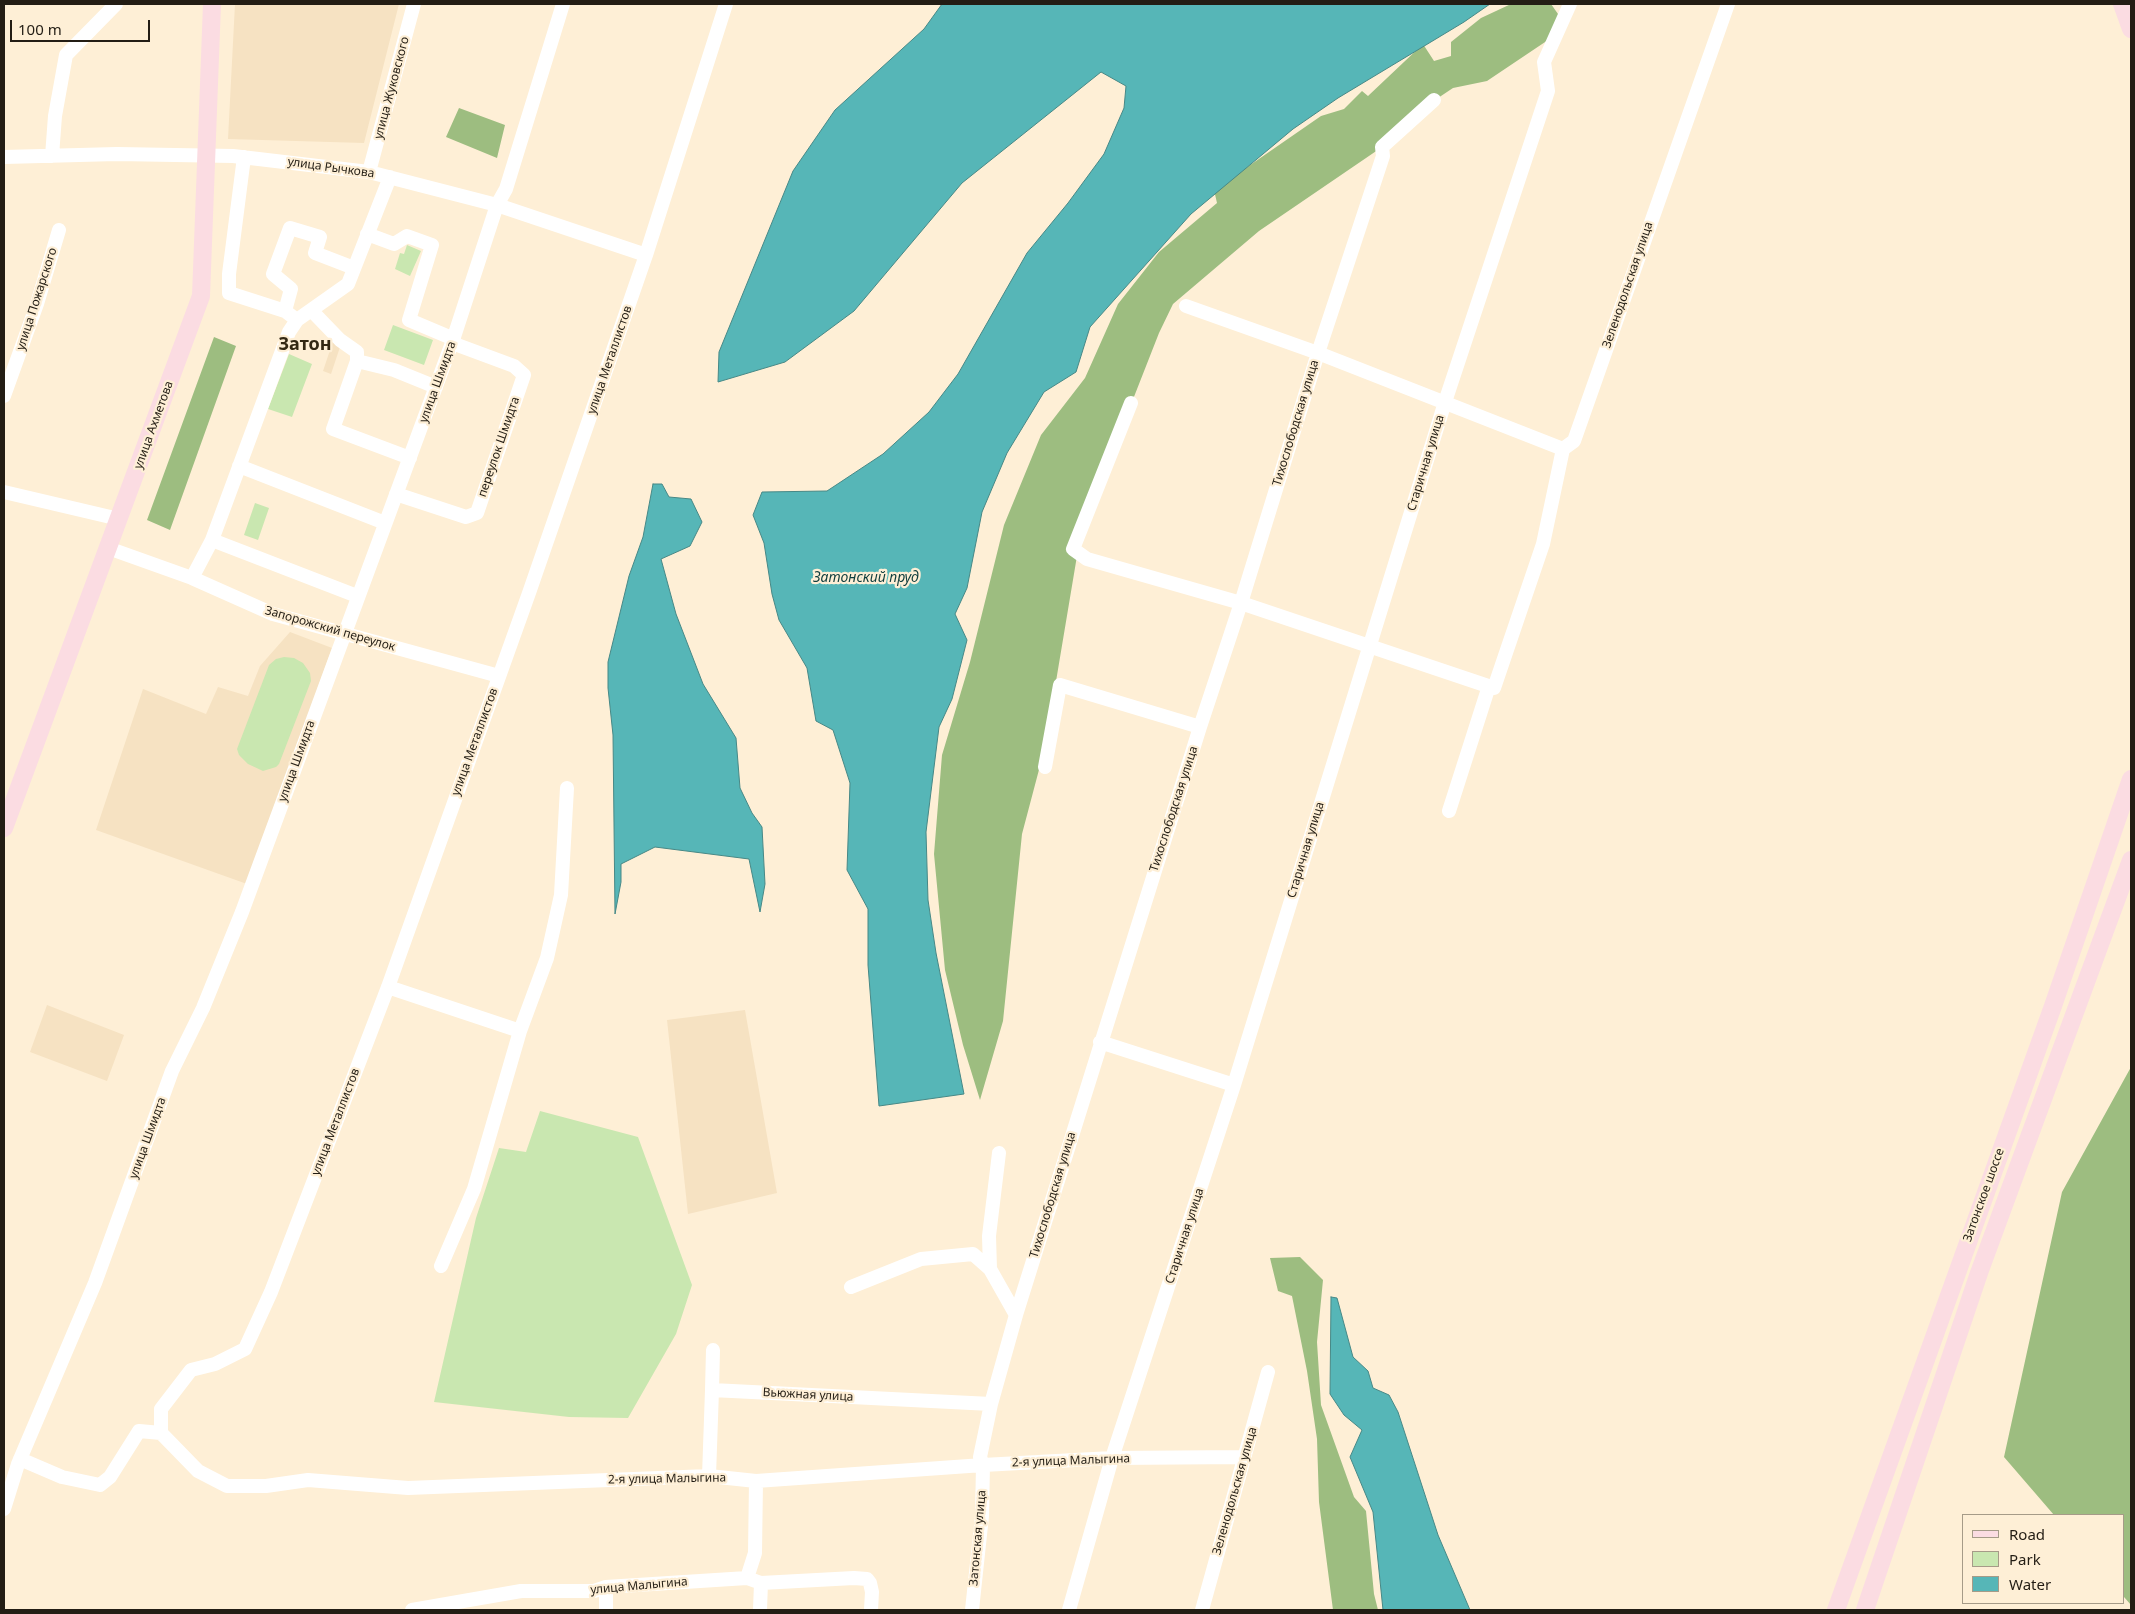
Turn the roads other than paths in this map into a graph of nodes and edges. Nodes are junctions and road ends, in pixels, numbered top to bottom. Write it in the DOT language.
graph roads {
  1 [pos="116,4"];
  2 [pos="212,4"];
  3 [pos="414,4"];
  4 [pos="563,4"];
  5 [pos="726,4"];
  6 [pos="1570,4"];
  7 [pos="1728,4"];
  8 [pos="2122,4"];
  9 [pos="2131,29"];
  10 [pos="1434,100"];
  11 [pos="52,156"];
  12 [pos="206,156"];
  13 [pos="4,157"];
  14 [pos="244,157"];
  15 [pos="369,172"];
  16 [pos="390,177"];
  17 [pos="497,205"];
  18 [pos="59,230"];
  19 [pos="366,234"];
  20 [pos="646,255"];
  21 [pos="354,268"];
  22 [pos="1186,306"];
  23 [pos="311,310"];
  24 [pos="285,311"];
  25 [pos="297,320"];
  26 [pos="453,341"];
  27 [pos="1318,353"];
  28 [pos="358,361"];
  29 [pos="436,387"];
  30 [pos="4,396"];
  31 [pos="1445,402"];
  32 [pos="1131,403"];
  33 [pos="1569,445"];
  34 [pos="410,458"];
  35 [pos="239,466"];
  36 [pos="4,492"];
  37 [pos="396,494"];
  38 [pos="119,519"];
  39 [pos="385,523"];
  40 [pos="212,540"];
  41 [pos="108,548"];
  42 [pos="192,578"];
  43 [pos="358,596"];
  44 [pos="1241,603"];
  45 [pos="343,634"];
  46 [pos="1368,645"];
  47 [pos="499,676"];
  48 [pos="1492,687"];
  49 [pos="1200,726"];
  50 [pos="1045,767"];
  51 [pos="2131,779"];
  52 [pos="568,788"];
  53 [pos="1449,811"];
  54 [pos="4,828"];
  55 [pos="2131,860"];
  56 [pos="388,986"];
  57 [pos="520,1031"];
  58 [pos="1100,1042"];
  59 [pos="1234,1084"];
  60 [pos="998,1153"];
  61 [pos="441,1266"];
  62 [pos="990,1269"];
  63 [pos="852,1288"];
  64 [pos="1016,1315"];
  65 [pos="713,1350"];
  66 [pos="1268,1372"];
  67 [pos="712,1390"];
  68 [pos="991,1404"];
  69 [pos="161,1433"];
  70 [pos="1245,1457"];
  71 [pos="1112,1458"];
  72 [pos="20,1459"];
  73 [pos="983,1465"];
  74 [pos="709,1476"];
  75 [pos="756,1481"];
  76 [pos="4,1509"];
  77 [pos="747,1578"];
  78 [pos="761,1583"];
  79 [pos="606,1587"];
  80 [pos="412,1610"];
  81 [pos="606,1610"];
  82 [pos="760,1610"];
  83 [pos="871,1610"];
  84 [pos="972,1610"];
  85 [pos="1069,1610"];
  86 [pos="1202,1610"];
  87 [pos="1836,1610"];
  88 [pos="1865,1610"];
  1 -- 11 [label="street"];
  2 -- 12 [label="main road, улица Ахметова"];
  3 -- 15 [label="street, улица Жуковского"];
  4 -- 17 [label="street, улица Шмидта"];
  5 -- 20 [label="street, улица Металлистов"];
  6 -- 31 [label="street, Старичная улица"];
  7 -- 33 [label="street, Зеленодольская улица"];
  8 -- 9 [label="main road"];
  10 -- 27 [label="street, Тихослободская улица"];
  11 -- 12 [label="street, улица Рычкова"];
  11 -- 13 [label="street, улица Рычкова"];
  12 -- 14 [label="street, улица Рычкова"];
  12 -- 38 [label="main road, улица Ахметова"];
  14 -- 15 [label="street, улица Рычкова"];
  14 -- 24 [label="street"];
  15 -- 16 [label="street, улица Рычкова"];
  16 -- 17 [label="street, улица Рычкова"];
  16 -- 19 [label="street"];
  17 -- 20 [label="street, улица Рычкова"];
  17 -- 26 [label="street, улица Шмидта"];
  18 -- 30 [label="street, улица Пожарского"];
  19 -- 21 [label="street"];
  19 -- 26 [label="street"];
  20 -- 47 [label="street, улица Металлистов"];
  21 -- 23 [label="street"];
  21 -- 24 [label="street"];
  22 -- 27 [label="street"];
  23 -- 25 [label="street"];
  23 -- 28 [label="street"];
  24 -- 25 [label="street"];
  25 -- 35 [label="street"];
  26 -- 29 [label="street, улица Шмидта"];
  26 -- 37 [label="street, переулок Шмидта"];
  27 -- 31 [label="street"];
  27 -- 44 [label="street, Тихослободская улица"];
  28 -- 29 [label="street"];
  28 -- 34 [label="street"];
  29 -- 34 [label="street, улица Шмидта"];
  31 -- 33 [label="street"];
  31 -- 46 [label="street, Старичная улица"];
  32 -- 44 [label="street"];
  33 -- 48 [label="street, Зеленодольская улица"];
  34 -- 37 [label="street, улица Шмидта"];
  35 -- 39 [label="street"];
  35 -- 40 [label="street"];
  36 -- 38 [label="street"];
  37 -- 39 [label="street, улица Шмидта"];
  38 -- 41 [label="main road, улица Ахметова"];
  39 -- 43 [label="street, улица Шмидта"];
  40 -- 42 [label="street"];
  40 -- 43 [label="street"];
  41 -- 42 [label="street, Запорожский переулок"];
  41 -- 54 [label="main road, улица Ахметова"];
  42 -- 45 [label="street, Запорожский переулок"];
  43 -- 45 [label="street, улица Шмидта"];
  44 -- 46 [label="street"];
  44 -- 49 [label="street, Тихослободская улица"];
  45 -- 47 [label="street, Запорожский переулок"];
  45 -- 72 [label="street, улица Шмидта"];
  46 -- 48 [label="street"];
  46 -- 59 [label="street, Старичная улица"];
  47 -- 56 [label="street, улица Металлистов"];
  48 -- 53 [label="street"];
  49 -- 50 [label="street"];
  49 -- 58 [label="street, Тихослободская улица"];
  51 -- 87 [label="main road, Затонское шоссе"];
  52 -- 57 [label="street"];
  55 -- 88 [label="main road, Затонское шоссе"];
  56 -- 57 [label="street"];
  56 -- 69 [label="street, улица Металлистов"];
  57 -- 61 [label="street"];
  58 -- 59 [label="street"];
  58 -- 64 [label="street, Тихослободская улица"];
  59 -- 71 [label="street, Старичная улица"];
  60 -- 62 [label="street"];
  62 -- 63 [label="street"];
  62 -- 64 [label="street"];
  64 -- 68 [label="street, Тихослободская улица"];
  65 -- 67 [label="street"];
  66 -- 70 [label="street, Зеленодольская улица"];
  67 -- 68 [label="street, Вьюжная улица"];
  67 -- 74 [label="street"];
  68 -- 73 [label="street, Тихослободская улица"];
  69 -- 72 [label="street"];
  69 -- 74 [label="street, 2-я улица Малыгина"];
  70 -- 71 [label="street, 2-я улица Малыгина"];
  70 -- 86 [label="street, Зеленодольская улица"];
  71 -- 73 [label="street, 2-я улица Малыгина"];
  71 -- 85 [label="street, Старичная улица"];
  72 -- 76 [label="street, улица Шмидта"];
  73 -- 75 [label="street, 2-я улица Малыгина"];
  73 -- 84 [label="street, Затонская улица"];
  74 -- 75 [label="street, 2-я улица Малыгина"];
  75 -- 77 [label="street"];
  77 -- 78 [label="street, улица Малыгина"];
  77 -- 79 [label="street, улица Малыгина"];
  78 -- 82 [label="street"];
  78 -- 83 [label="street, улица Малыгина"];
  79 -- 80 [label="street, улица Малыгина"];
  79 -- 81 [label="street"];
}
